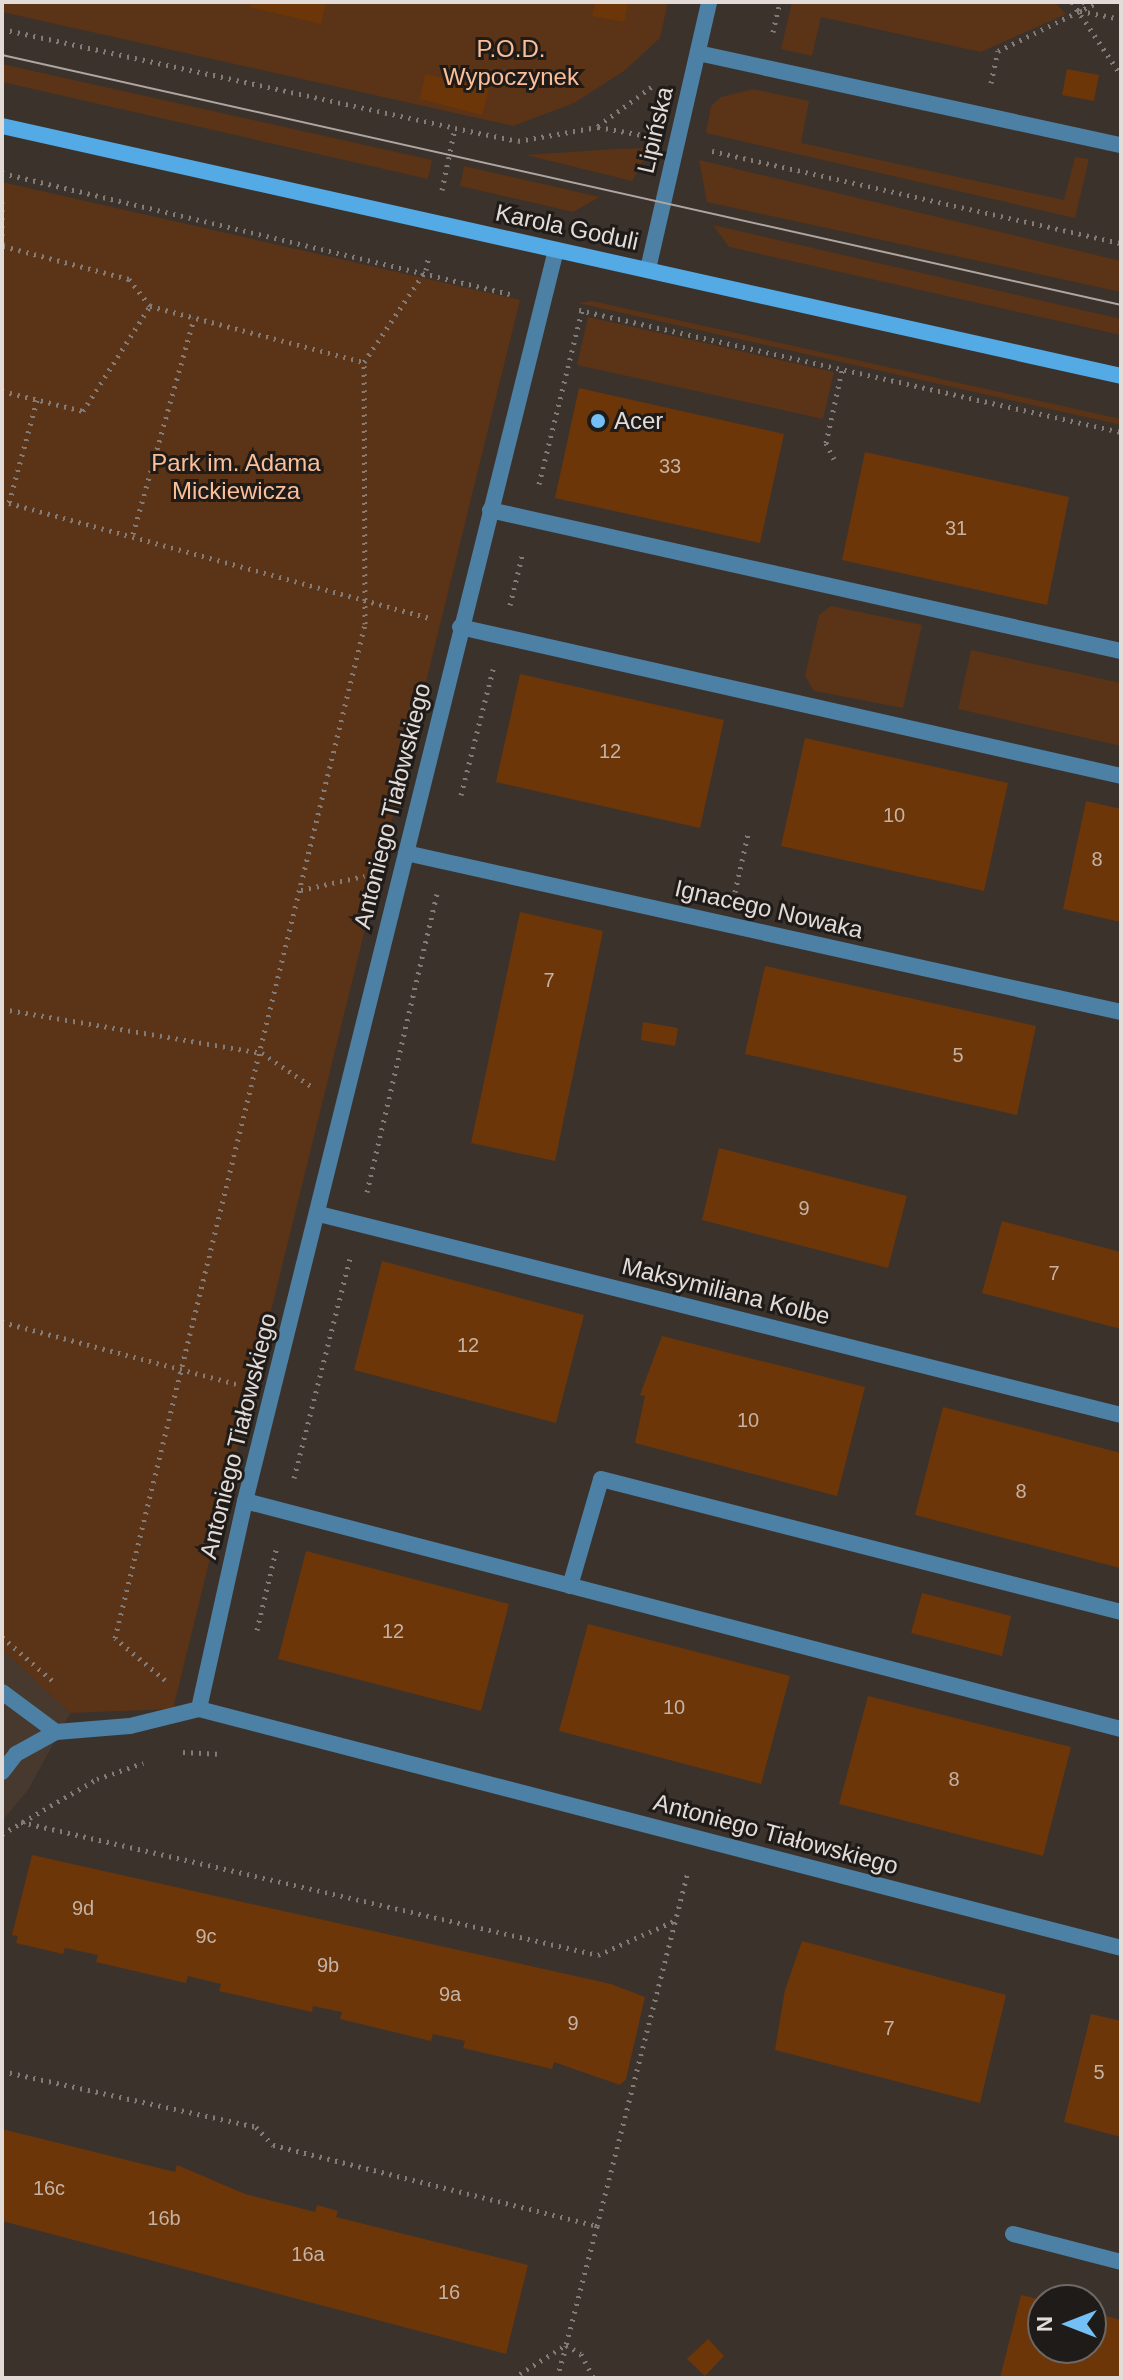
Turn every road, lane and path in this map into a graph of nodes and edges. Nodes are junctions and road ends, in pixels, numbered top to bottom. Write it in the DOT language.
graph roads {
  1 [pos="709,2"];
  2 [pos="1072,2"];
  3 [pos="1082,2"];
  4 [pos="1098,2"];
  5 [pos="1080,11"];
  6 [pos="1121,19"];
  7 [pos="2,29"];
  8 [pos="698,53"];
  9 [pos="1121,75"];
  10 [pos="655,84"];
  11 [pos="984,115"];
  12 [pos="2,126"];
  13 [pos="598,127"];
  14 [pos="455,128"];
  15 [pos="677,143"];
  16 [pos="1121,145"];
  17 [pos="2,173"];
  18 [pos="2,202"];
  19 [pos="1121,243"];
  20 [pos="2,247"];
  21 [pos="556,250"];
  22 [pos="648,269"];
  23 [pos="544,302"];
  24 [pos="150,306"];
  25 [pos="582,310"];
  26 [pos="194,318"];
  27 [pos="842,370"];
  28 [pos="1121,376"];
  29 [pos="2,391"];
  30 [pos="37,400"];
  31 [pos="1121,432"];
  32 [pos="834,459"];
  33 [pos="490,510"];
  34 [pos="531,519"];
  35 [pos="133,534"];
  36 [pos="366,601"];
  37 [pos="460,627"];
  38 [pos="502,636"];
  39 [pos="1121,651"];
  40 [pos="1121,776"];
  41 [pos="460,801"];
  42 [pos="748,834"];
  43 [pos="406,853"];
  44 [pos="445,861"];
  45 [pos="301,890"];
  46 [pos="728,924"];
  47 [pos="2,1009"];
  48 [pos="1121,1012"];
  49 [pos="262,1053"];
  50 [pos="344,1107"];
  51 [pos="319,1214"];
  52 [pos="359,1224"];
  53 [pos="2,1322"];
  54 [pos="183,1369"];
  55 [pos="273,1393"];
  56 [pos="313,1404"];
  57 [pos="1121,1415"];
  58 [pos="245,1501"];
  59 [pos="285,1512"];
  60 [pos="570,1586"];
  61 [pos="1121,1612"];
  62 [pos="254,1645"];
  63 [pos="2,1692"];
  64 [pos="199,1709"];
  65 [pos="236,1718"];
  66 [pos="1121,1729"];
  67 [pos="56,1732"];
  68 [pos="175,1752"];
  69 [pos="149,1761"];
  70 [pos="2,1772"];
  71 [pos="21,1822"];
  72 [pos="2,1834"];
  73 [pos="673,1865"];
  74 [pos="688,1869"];
  75 [pos="704,1873"];
  76 [pos="674,1921"];
  77 [pos="1121,1948"];
  78 [pos="2,2071"];
  79 [pos="597,2226"];
  80 [pos="1013,2234"];
  81 [pos="1121,2262"];
  82 [pos="566,2345"];
  83 [pos="513,2378"];
  84 [pos="557,2378"];
  85 [pos="594,2378"];
  1 -- 8 [label="street, Lipińska"];
  2 -- 5 [label="path"];
  3 -- 5 [label="path"];
  4 -- 5 [label="path"];
  5 -- 6 [label="path"];
  5 -- 9 [label="path"];
  5 -- 11 [label="path"];
  7 -- 14 [label="path"];
  8 -- 11 [label="street"];
  8 -- 15 [label="street, Lipińska"];
  10 -- 13 [label="path"];
  11 -- 16 [label="street"];
  12 -- 21 [label="main road, Karola Goduli"];
  15 -- 19 [label="path"];
  15 -- 22 [label="street, Lipińska"];
  17 -- 23 [label="path"];
  18 -- 20 [label="path"];
  20 -- 24 [label="path"];
  21 -- 22 [label="main road, Karola Goduli"];
  21 -- 23 [label="street, Antoniego Tiałowskiego"];
  22 -- 28 [label="main road, Karola Goduli"];
  23 -- 25 [label="path"];
  23 -- 33 [label="street, Antoniego Tiałowskiego"];
  24 -- 26 [label="path"];
  24 -- 30 [label="path"];
  25 -- 27 [label="path"];
  25 -- 34 [label="path"];
  26 -- 35 [label="path"];
  26 -- 36 [label="path"];
  27 -- 31 [label="path"];
  27 -- 32 [label="path"];
  29 -- 30 [label="path"];
  30 -- 35 [label="path"];
  33 -- 34 [label="street"];
  33 -- 37 [label="street, Antoniego Tiałowskiego"];
  34 -- 38 [label="path"];
  34 -- 39 [label="street"];
  35 -- 36 [label="path"];
  36 -- 37 [label="path"];
  36 -- 45 [label="path"];
  37 -- 38 [label="street"];
  37 -- 43 [label="street, Antoniego Tiałowskiego"];
  38 -- 40 [label="street"];
  38 -- 41 [label="path"];
  42 -- 46 [label="path"];
  43 -- 44 [label="street, Ignacego Nowaka"];
  43 -- 45 [label="path"];
  43 -- 50 [label="street, Antoniego Tiałowskiego"];
  44 -- 46 [label="street, Ignacego Nowaka"];
  44 -- 52 [label="path"];
  45 -- 49 [label="path"];
  46 -- 48 [label="street, Ignacego Nowaka"];
  47 -- 49 [label="path"];
  49 -- 50 [label="path"];
  49 -- 54 [label="path"];
  50 -- 51 [label="street, Antoniego Tiałowskiego"];
  51 -- 52 [label="street, Maksymiliana Kolbe"];
  51 -- 55 [label="street, Antoniego Tiałowskiego"];
  52 -- 56 [label="path"];
  52 -- 57 [label="street, Maksymiliana Kolbe"];
  53 -- 54 [label="path"];
  54 -- 55 [label="path"];
  54 -- 64 [label="path"];
  55 -- 56 [label="path"];
  55 -- 58 [label="street, Antoniego Tiałowskiego"];
  56 -- 59 [label="path"];
  58 -- 59 [label="street"];
  58 -- 64 [label="street, Antoniego Tiałowskiego"];
  59 -- 60 [label="street"];
  59 -- 62 [label="path"];
  60 -- 61 [label="street"];
  60 -- 66 [label="street"];
  63 -- 67 [label="street"];
  64 -- 65 [label="street, Antoniego Tiałowskiego"];
  64 -- 67 [label="street"];
  65 -- 68 [label="path"];
  65 -- 77 [label="street, Antoniego Tiałowskiego"];
  67 -- 70 [label="street"];
  69 -- 71 [label="path"];
  71 -- 72 [label="path"];
  71 -- 76 [label="path"];
  73 -- 74 [label="path"];
  74 -- 75 [label="path"];
  74 -- 76 [label="path"];
  76 -- 79 [label="path"];
  78 -- 79 [label="path"];
  79 -- 82 [label="path"];
  80 -- 81 [label="street"];
  82 -- 83 [label="path"];
  82 -- 84 [label="path"];
  82 -- 85 [label="path"];
}
